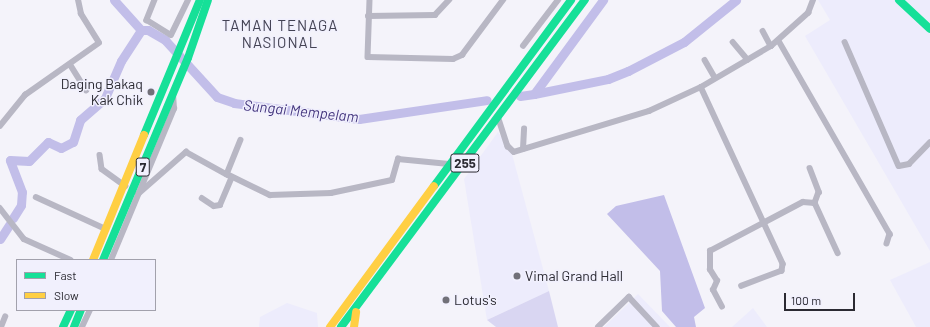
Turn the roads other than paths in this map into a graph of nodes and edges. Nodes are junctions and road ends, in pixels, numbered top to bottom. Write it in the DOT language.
graph roads {
  1 [pos="78,0"];
  2 [pos="155,0"];
  3 [pos="188,0"];
  4 [pos="200,0"];
  5 [pos="208,0"];
  6 [pos="370,0"];
  7 [pos="449,0"];
  8 [pos="503,0"];
  9 [pos="558,0"];
  10 [pos="571,0"];
  11 [pos="584,0"];
  12 [pos="813,0"];
  13 [pos="899,0"];
  14 [pos="368,16"];
  15 [pos="930,29"];
  16 [pos="763,31"];
  17 [pos="779,41"];
  18 [pos="733,42"];
  19 [pos="845,42"];
  20 [pos="523,46"];
  21 [pos="772,46"];
  22 [pos="705,60"];
  23 [pos="748,60"];
  24 [pos="70,64"];
  25 [pos="715,77"];
  26 [pos="701,87"];
  27 [pos="86,90"];
  28 [pos="498,116"];
  29 [pos="0,126"];
  30 [pos="524,129"];
  31 [pos="241,140"];
  32 [pos="930,142"];
  33 [pos="523,149"];
  34 [pos="100,155"];
  35 [pos="449,164"];
  36 [pos="810,168"];
  37 [pos="230,176"];
  38 [pos="125,186"];
  39 [pos="136,192"];
  40 [pos="36,197"];
  41 [pos="202,198"];
  42 [pos="815,203"];
  43 [pos="0,208"];
  44 [pos="763,222"];
  45 [pos="106,230"];
  46 [pos="887,244"];
  47 [pos="838,253"];
  48 [pos="69,259"];
  49 [pos="93,259"];
  50 [pos="103,259"];
  51 [pos="111,259"];
  52 [pos="742,286"];
  53 [pos="361,302"];
  54 [pos="722,307"];
  55 [pos="71,311"];
  56 [pos="81,311"];
  57 [pos="89,311"];
  58 [pos="5,316"];
  59 [pos="333,324"];
  60 [pos="77,326"];
  61 [pos="343,326"];
  62 [pos="1,327"];
  63 [pos="63,327"];
  64 [pos="354,327"];
  65 [pos="598,327"];
  66 [pos="657,327"];
  1 -- 24 [label="street"];
  2 -- 3 [label="street"];
  4 -- 38 [label="main road, 7"];
  5 -- 39 [label="main road, 7"];
  6 -- 14 [label="street"];
  7 -- 14 [label="street"];
  8 -- 14 [label="street"];
  9 -- 20 [label="street"];
  10 -- 35 [label="main road, 255"];
  11 -- 28 [label="main road, 255"];
  12 -- 17 [label="street"];
  13 -- 15 [label="main road"];
  16 -- 21 [label="street"];
  17 -- 21 [label="street"];
  17 -- 46 [label="street"];
  18 -- 23 [label="street"];
  19 -- 32 [label="street"];
  21 -- 23 [label="street"];
  22 -- 25 [label="street"];
  23 -- 25 [label="street"];
  24 -- 27 [label="street"];
  24 -- 29 [label="street"];
  25 -- 26 [label="street"];
  26 -- 33 [label="street"];
  26 -- 44 [label="street"];
  28 -- 33 [label="street"];
  28 -- 53 [label="main road, 255"];
  30 -- 33 [label="street"];
  31 -- 37 [label="street"];
  34 -- 38 [label="street"];
  35 -- 37 [label="street"];
  35 -- 59 [label="main road, 255"];
  36 -- 42 [label="street"];
  37 -- 39 [label="street"];
  37 -- 41 [label="street"];
  38 -- 45 [label="main road, 7"];
  39 -- 50 [label="main road, 7"];
  39 -- 51 [label="street"];
  40 -- 45 [label="street"];
  42 -- 44 [label="street"];
  42 -- 47 [label="street"];
  43 -- 48 [label="street"];
  44 -- 52 [label="street"];
  44 -- 54 [label="street"];
  45 -- 49 [label="main road, 7"];
  53 -- 61 [label="main road, 255"];
  53 -- 64 [label="main road"];
  55 -- 63 [label="main road"];
  56 -- 60 [label="main road"];
  57 -- 60 [label="street"];
  58 -- 62 [label="street"];
  59 -- 61 [label="main road"];
  65 -- 66 [label="street"];
}
